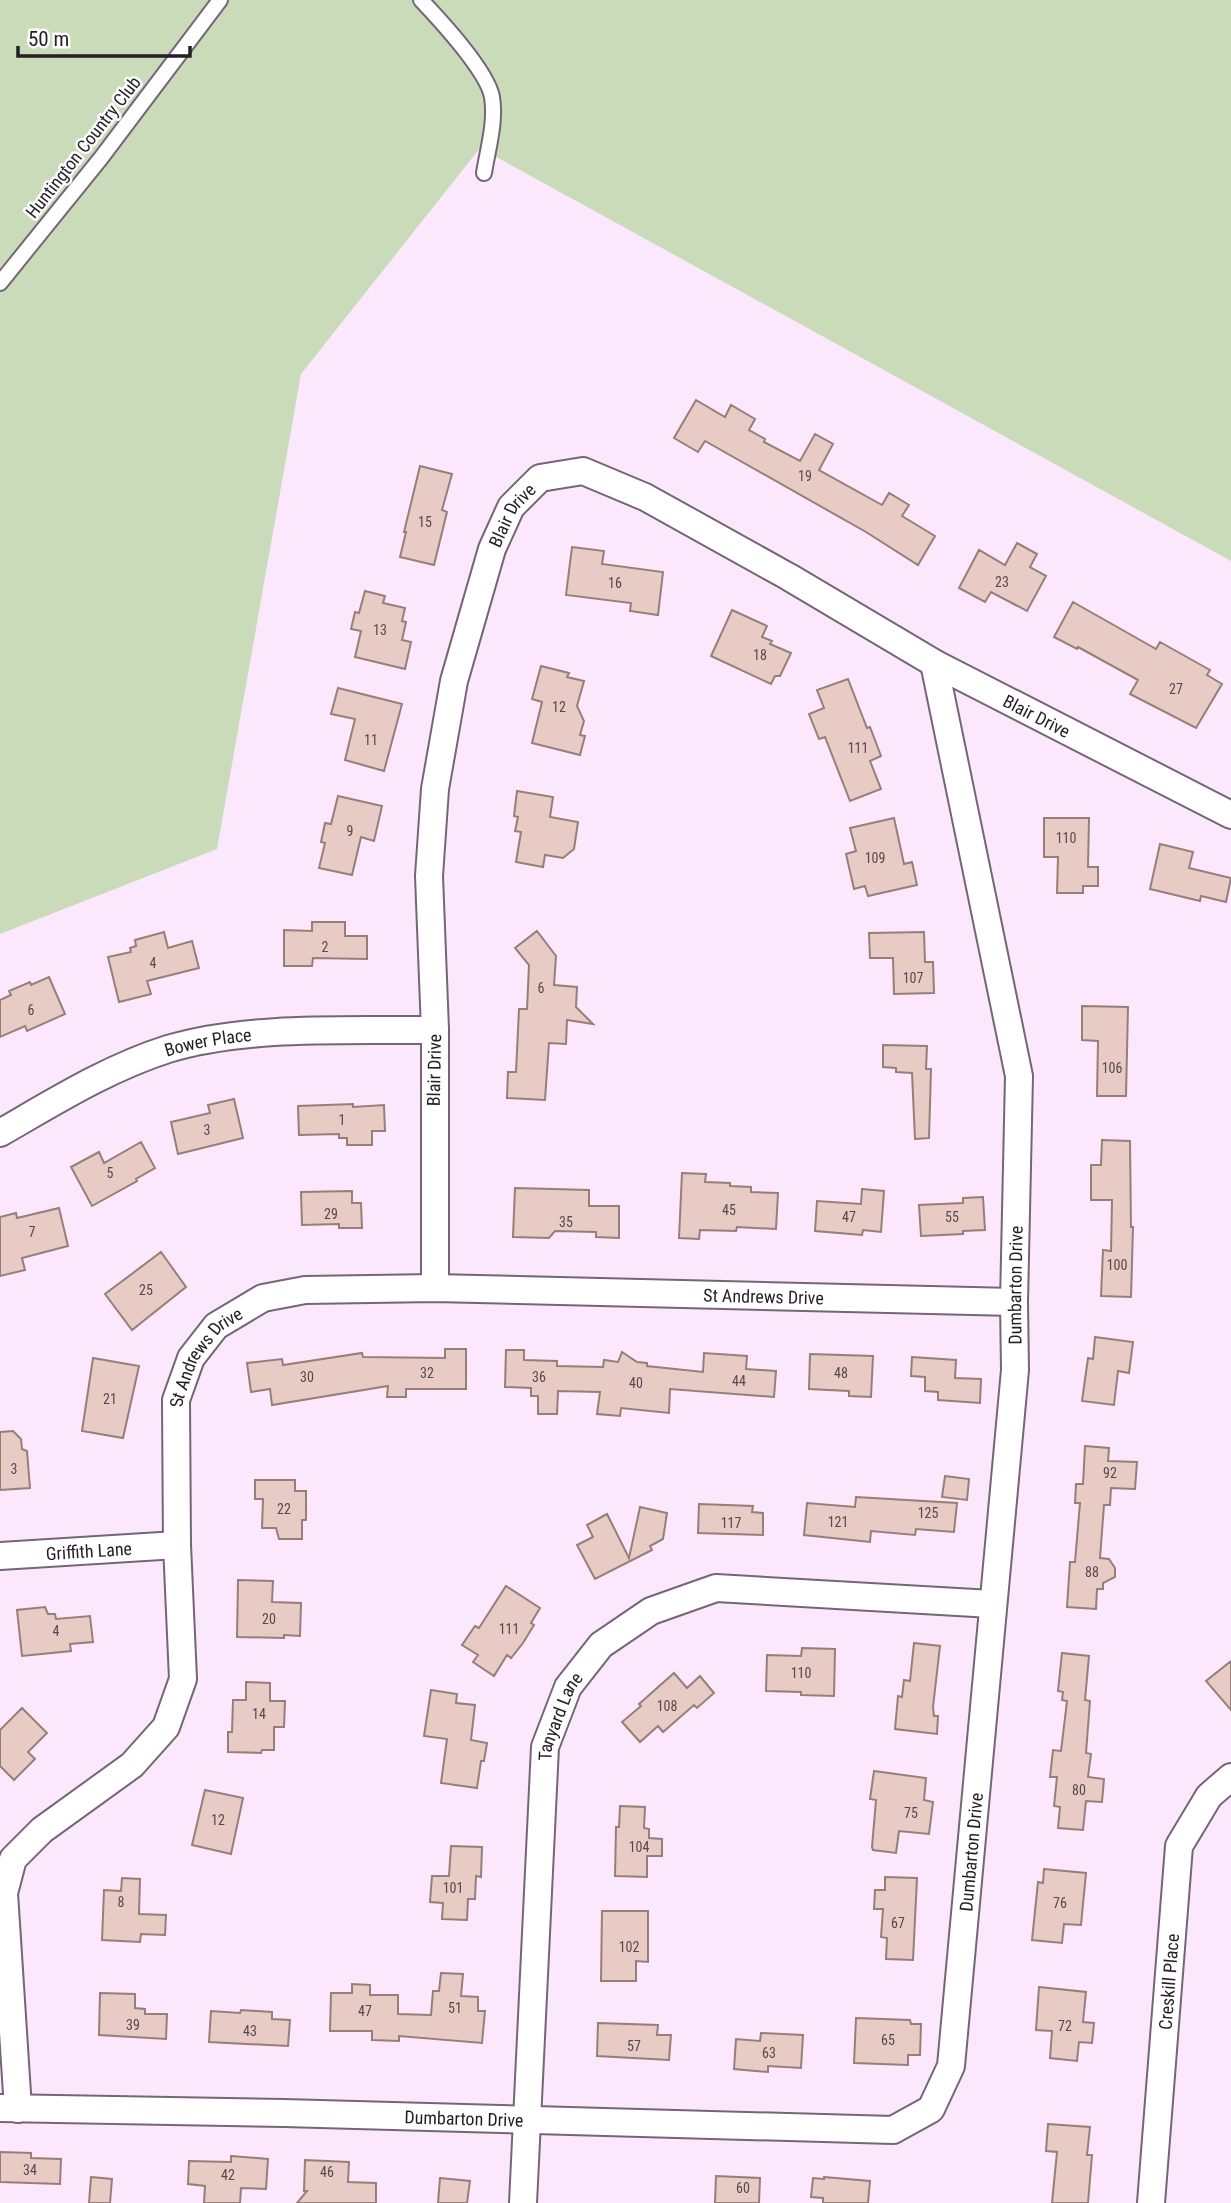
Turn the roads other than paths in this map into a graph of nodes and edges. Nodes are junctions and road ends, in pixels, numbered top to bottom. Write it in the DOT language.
graph roads {
  1 [pos="220,0"];
  2 [pos="421,0"];
  3 [pos="484,173"];
  4 [pos="0,283"];
  5 [pos="934,663"];
  6 [pos="1231,815"];
  7 [pos="435,1030"];
  8 [pos="0,1133"];
  9 [pos="435,1288"];
  10 [pos="1014,1302"];
  11 [pos="177,1545"];
  12 [pos="0,1556"];
  13 [pos="992,1604"];
  14 [pos="1231,1777"];
  15 [pos="9,2109"];
  16 [pos="526,2120"];
  17 [pos="523,2203"];
  18 [pos="1151,2203"];
  1 -- 4 [label="lane, Huntington Country Club"];
  2 -- 3 [label="lane"];
  5 -- 6 [label="street, Blair Drive"];
  5 -- 7 [label="street, Blair Drive"];
  5 -- 10 [label="street, Dumbarton Drive"];
  7 -- 8 [label="street, Bower Place"];
  7 -- 9 [label="street, Blair Drive"];
  9 -- 10 [label="street, St Andrews Drive"];
  9 -- 11 [label="street, St Andrews Drive"];
  10 -- 13 [label="street, Dumbarton Drive"];
  11 -- 12 [label="street, Griffith Lane"];
  11 -- 15 [label="street, St Andrews Drive"];
  13 -- 16 [label="street, Tanyard Lane"];
  13 -- 16 [label="street, Dumbarton Drive"];
  14 -- 18 [label="street, Creskill Place"];
  15 -- 16 [label="street, Dumbarton Drive"];
  16 -- 17 [label="street, Tanyard Lane"];
}
